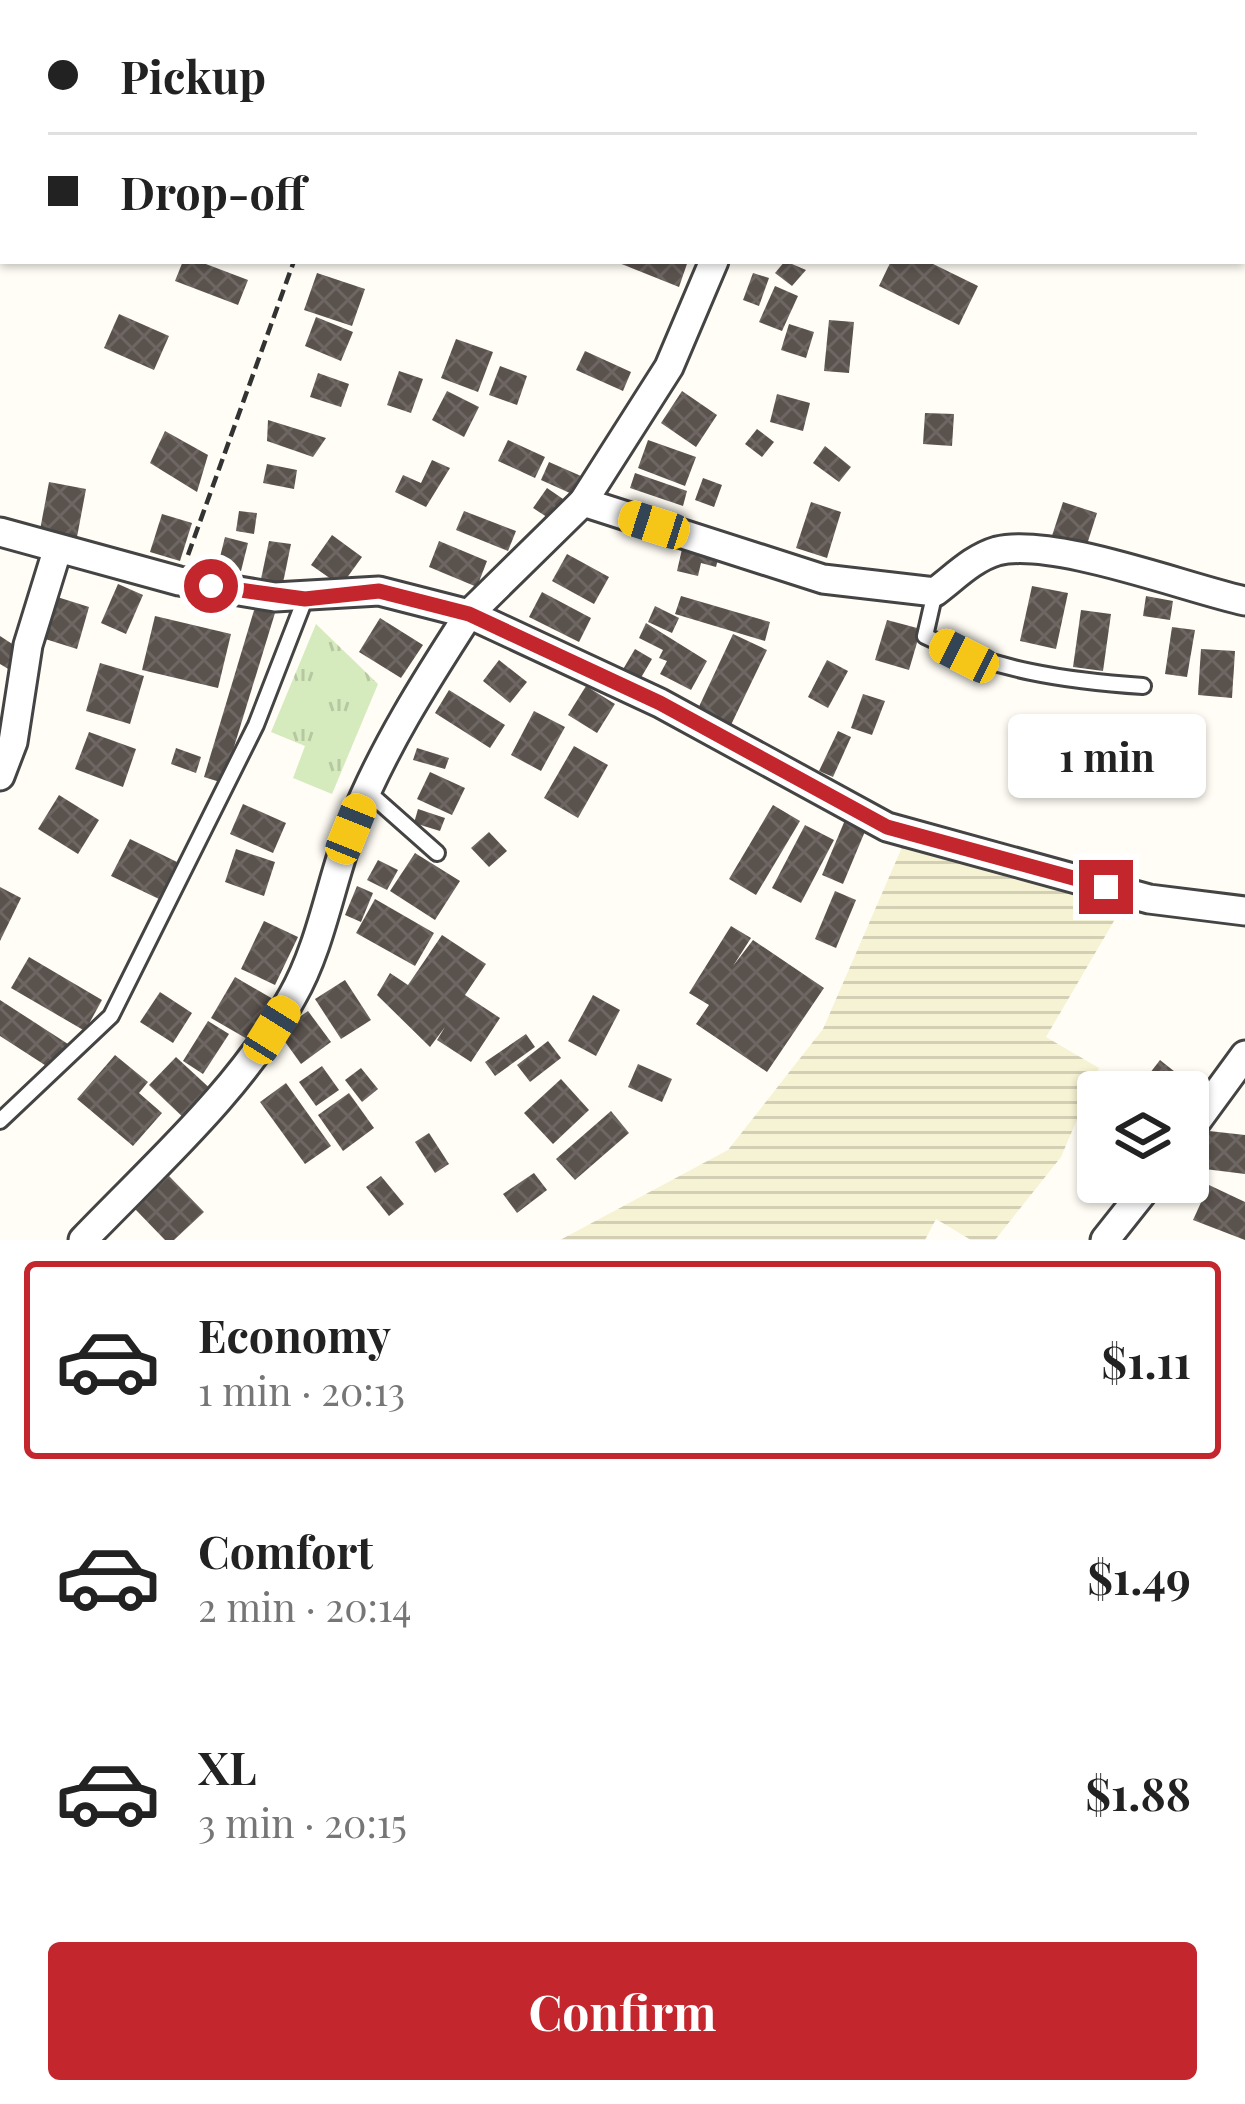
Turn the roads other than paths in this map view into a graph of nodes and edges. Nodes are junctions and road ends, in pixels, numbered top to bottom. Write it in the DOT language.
graph roads {
  1 [pos="713,264"];
  2 [pos="584,502"];
  3 [pos="0,532"];
  4 [pos="56,551"];
  5 [pos="935,592"];
  6 [pos="305,599"];
  7 [pos="1245,601"];
  8 [pos="469,614"];
  9 [pos="1143,686"];
  10 [pos="0,776"];
  11 [pos="367,790"];
  12 [pos="437,853"];
  13 [pos="1245,911"];
  14 [pos="1245,1055"];
  15 [pos="1209,1104"];
  16 [pos="0,1121"];
  17 [pos="1134,1203"];
  18 [pos="83,1240"];
  19 [pos="1105,1240"];
  1 -- 2 [label="street"];
  2 -- 5 [label="street"];
  2 -- 8 [label="street"];
  3 -- 4 [label="street"];
  4 -- 6 [label="street"];
  4 -- 10 [label="street"];
  5 -- 7 [label="street"];
  5 -- 9 [label="lane"];
  6 -- 8 [label="street"];
  6 -- 16 [label="lane"];
  8 -- 11 [label="street"];
  8 -- 13 [label="street"];
  11 -- 12 [label="lane"];
  11 -- 18 [label="street"];
  14 -- 15 [label="street"];
  17 -- 19 [label="street"];
}
